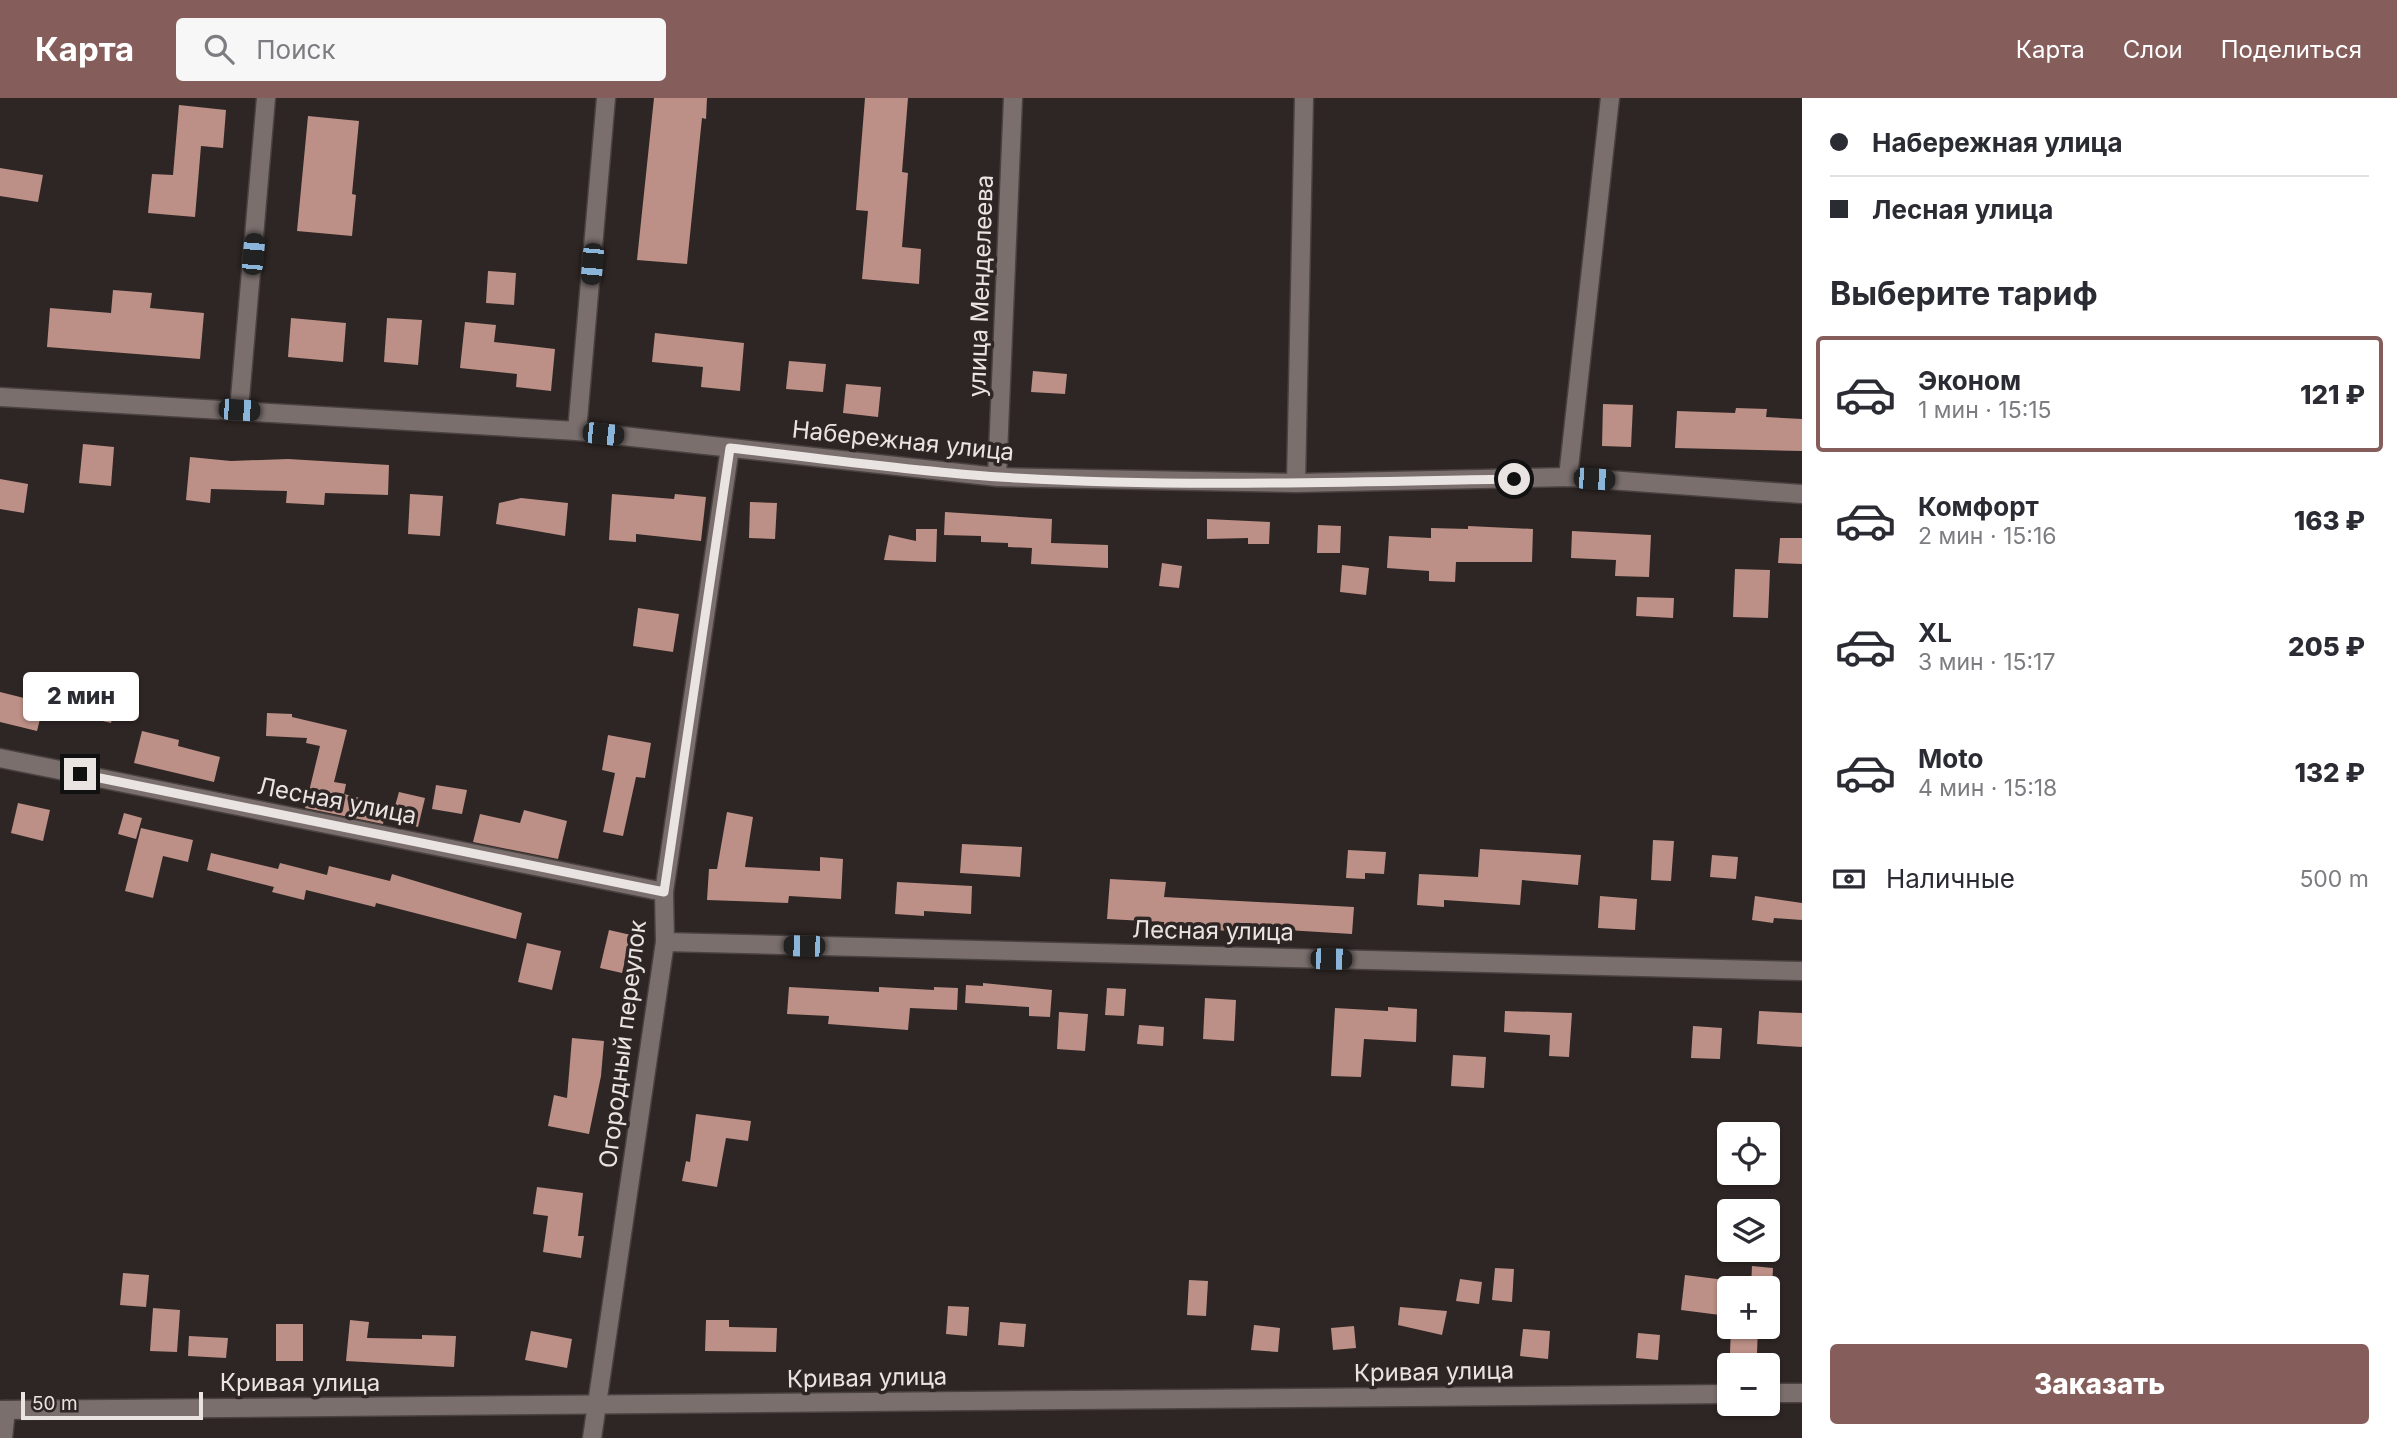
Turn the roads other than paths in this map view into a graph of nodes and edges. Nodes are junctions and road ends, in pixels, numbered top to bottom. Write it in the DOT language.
graph roads {
  1 [pos="267,98"];
  2 [pos="606,98"];
  3 [pos="1013,98"];
  4 [pos="1304,98"];
  5 [pos="1610,98"];
  6 [pos="0,397"];
  7 [pos="239,410"];
  8 [pos="577,431"];
  9 [pos="730,448"];
  10 [pos="997,477"];
  11 [pos="1568,477"];
  12 [pos="1296,483"];
  13 [pos="1802,494"];
  14 [pos="0,758"];
  15 [pos="664,892"];
  16 [pos="665,942"];
  17 [pos="1802,971"];
  18 [pos="1780,1393"];
  19 [pos="1802,1393"];
  20 [pos="1717,1394"];
  21 [pos="597,1406"];
  22 [pos="3,1410"];
  23 [pos="3,1438"];
  24 [pos="592,1438"];
  1 -- 7 [label="street"];
  2 -- 8 [label="street"];
  3 -- 10 [label="street, улица Менделеева"];
  4 -- 12 [label="street"];
  5 -- 11 [label="street"];
  6 -- 7 [label="street, Набережная улица"];
  7 -- 8 [label="street, Набережная улица"];
  8 -- 9 [label="street, Набережная улица"];
  9 -- 10 [label="street, Набережная улица"];
  9 -- 15 [label="street, Огородный переулок"];
  10 -- 12 [label="street, Набережная улица"];
  11 -- 12 [label="street, Набережная улица"];
  11 -- 13 [label="street, Набережная улица"];
  14 -- 15 [label="street, Лесная улица"];
  15 -- 16 [label="street, Огородный переулок"];
  16 -- 17 [label="street, Лесная улица"];
  16 -- 21 [label="street, Огородный переулок"];
  18 -- 19 [label="street"];
  20 -- 21 [label="street, Кривая улица"];
  21 -- 22 [label="street, Кривая улица"];
  21 -- 24 [label="street, Огородный переулок"];
  22 -- 23 [label="street, Кривая улица"];
}
